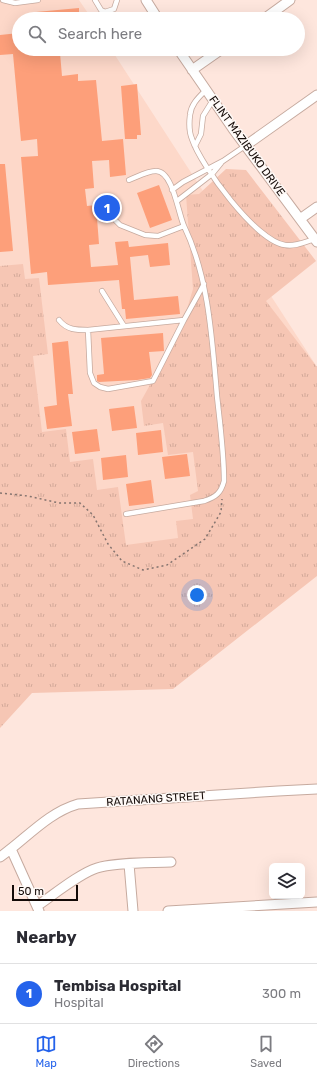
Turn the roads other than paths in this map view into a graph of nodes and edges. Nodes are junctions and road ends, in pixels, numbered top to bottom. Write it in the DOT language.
graph roads {
  1 [pos="3,0"];
  2 [pos="38,0"];
  3 [pos="95,0"];
  4 [pos="117,0"];
  5 [pos="146,0"];
  6 [pos="290,0"];
  7 [pos="154,12"];
  8 [pos="274,12"];
  9 [pos="183,56"];
  10 [pos="212,56"];
  11 [pos="192,70"];
  12 [pos="206,90"];
  13 [pos="317,95"];
  14 [pos="213,100"];
  15 [pos="195,146"];
  16 [pos="245,146"];
  17 [pos="223,161"];
  18 [pos="208,168"];
  19 [pos="212,174"];
  20 [pos="129,180"];
  21 [pos="172,190"];
  22 [pos="177,201"];
  23 [pos="317,206"];
  24 [pos="110,209"];
  25 [pos="300,219"];
  26 [pos="184,226"];
  27 [pos="316,240"];
  28 [pos="204,284"];
  29 [pos="102,291"];
  30 [pos="59,320"];
  31 [pos="184,320"];
  32 [pos="124,326"];
  33 [pos="88,330"];
  34 [pos="126,514"];
  35 [pos="317,790"];
  36 [pos="10,849"];
  37 [pos="0,857"];
  38 [pos="171,862"];
  39 [pos="129,864"];
  40 [pos="317,902"];
  41 [pos="38,909"];
  42 [pos="133,911"];
  43 [pos="168,911"];
  1 -- 2 [label="lane"];
  3 -- 4 [label="lane"];
  5 -- 7 [label="street"];
  6 -- 8 [label="street"];
  9 -- 11 [label="street, FLINT MAZIBUKO DRIVE"];
  10 -- 11 [label="street"];
  11 -- 12 [label="street, FLINT MAZIBUKO DRIVE"];
  12 -- 14 [label="street, FLINT MAZIBUKO DRIVE"];
  12 -- 15 [label="lane"];
  13 -- 16 [label="street"];
  14 -- 15 [label="lane"];
  14 -- 16 [label="street, FLINT MAZIBUKO DRIVE"];
  15 -- 18 [label="lane"];
  16 -- 17 [label="lane"];
  16 -- 25 [label="street, FLINT MAZIBUKO DRIVE"];
  17 -- 18 [label="lane"];
  17 -- 19 [label="lane"];
  18 -- 19 [label="lane"];
  18 -- 21 [label="lane"];
  19 -- 22 [label="lane"];
  19 -- 27 [label="lane"];
  20 -- 21 [label="lane"];
  21 -- 22 [label="lane"];
  22 -- 26 [label="lane"];
  23 -- 25 [label="street"];
  24 -- 26 [label="lane"];
  25 -- 27 [label="street, FLINT MAZIBUKO DRIVE"];
  26 -- 28 [label="lane"];
  28 -- 31 [label="lane"];
  28 -- 34 [label="lane"];
  29 -- 32 [label="lane"];
  30 -- 33 [label="lane"];
  31 -- 32 [label="lane"];
  31 -- 33 [label="lane"];
  32 -- 33 [label="lane"];
  35 -- 36 [label="street, RATANANG STREET"];
  36 -- 37 [label="street, RATANANG STREET"];
  36 -- 41 [label="street"];
  38 -- 39 [label="street"];
  39 -- 41 [label="street"];
  39 -- 42 [label="street"];
  40 -- 43 [label="street"];
}
